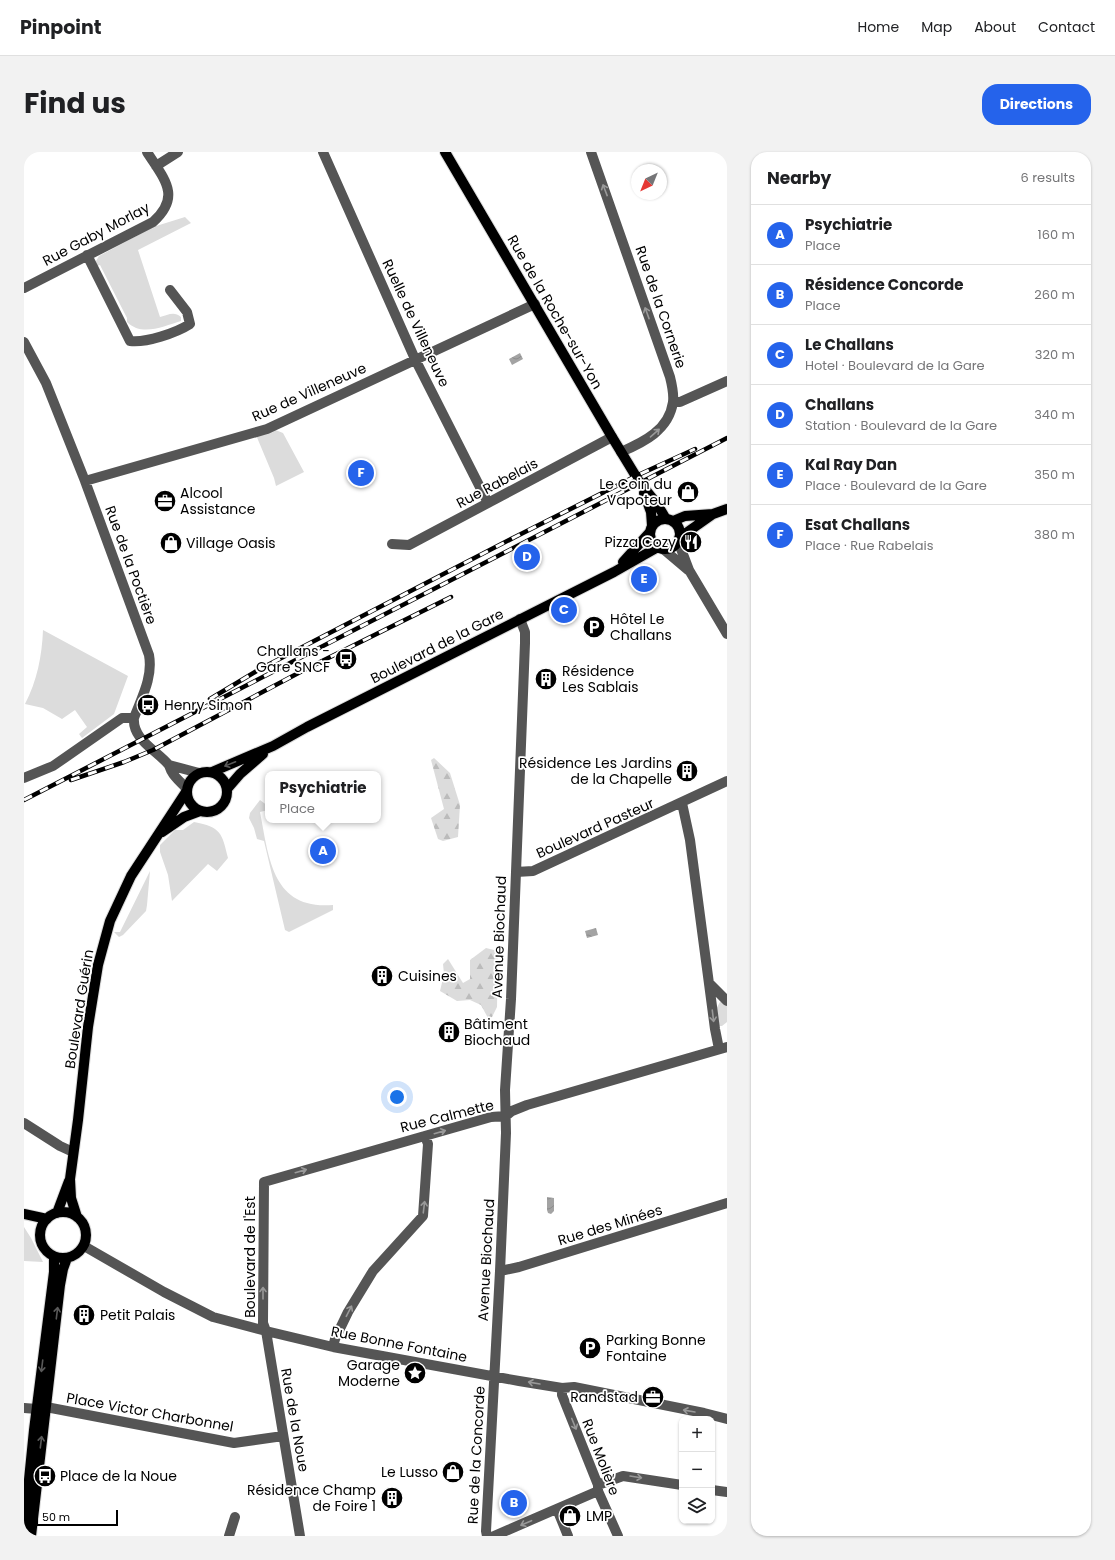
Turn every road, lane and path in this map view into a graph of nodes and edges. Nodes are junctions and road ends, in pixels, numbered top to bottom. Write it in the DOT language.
graph roads {
  1 [pos="147,152"];
  2 [pos="178,152"];
  3 [pos="323,152"];
  4 [pos="445,152"];
  5 [pos="591,152"];
  6 [pos="156,166"];
  7 [pos="87,255"];
  8 [pos="24,288"];
  9 [pos="170,290"];
  10 [pos="534,304"];
  11 [pos="24,342"];
  12 [pos="24,356"];
  13 [pos="415,359"];
  14 [pos="38,367"];
  15 [pos="727,380"];
  16 [pos="673,402"];
  17 [pos="612,437"];
  18 [pos="621,452"];
  19 [pos="85,481"];
  20 [pos="642,486"];
  21 [pos="488,504"];
  22 [pos="727,509"];
  23 [pos="713,514"];
  24 [pos="670,520"];
  25 [pos="651,529"];
  26 [pos="678,539"];
  27 [pos="392,544"];
  28 [pos="660,548"];
  29 [pos="689,570"];
  30 [pos="614,572"];
  31 [pos="520,619"];
  32 [pos="727,634"];
  33 [pos="134,718"];
  34 [pos="273,746"];
  35 [pos="169,765"];
  36 [pos="212,772"];
  37 [pos="199,773"];
  38 [pos="24,778"];
  39 [pos="727,781"];
  40 [pos="227,789"];
  41 [pos="186,790"];
  42 [pos="682,803"];
  43 [pos="200,811"];
  44 [pos="159,834"];
  45 [pos="516,872"];
  46 [pos="709,982"];
  47 [pos="727,1001"];
  48 [pos="723,1048"];
  49 [pos="506,1116"];
  50 [pos="24,1123"];
  51 [pos="425,1136"];
  52 [pos="73,1152"];
  53 [pos="70,1179"];
  54 [pos="264,1182"];
  55 [pos="727,1203"];
  56 [pos="57,1213"];
  57 [pos="24,1214"];
  58 [pos="77,1217"];
  59 [pos="47,1219"];
  60 [pos="41,1228"];
  61 [pos="84,1246"];
  62 [pos="54,1257"];
  63 [pos="67,1258"];
  64 [pos="500,1271"];
  65 [pos="266,1331"];
  66 [pos="333,1347"];
  67 [pos="494,1376"];
  68 [pos="562,1388"];
  69 [pos="24,1408"];
  70 [pos="42,1408"];
  71 [pos="727,1419"];
  72 [pos="283,1436"];
  73 [pos="679,1485"];
  74 [pos="598,1488"];
  75 [pos="715,1490"];
  76 [pos="727,1492"];
  77 [pos="557,1509"];
  78 [pos="235,1517"];
  79 [pos="24,1529"];
  80 [pos="31,1536"];
  81 [pos="229,1536"];
  82 [pos="300,1536"];
  83 [pos="487,1536"];
  84 [pos="494,1536"];
  85 [pos="568,1536"];
  86 [pos="618,1536"];
  1 -- 6 [label="street, Rue Gaby Morlay"];
  2 -- 6 [label="street"];
  3 -- 13 [label="street, Ruelle de Villeneuve"];
  4 -- 10 [label="main road, Rue de la Roche-sur-Yon"];
  16 -- 5 [label="street, Rue de la Cornerie, one-way"];
  6 -- 7 [label="street, Rue Gaby Morlay"];
  7 -- 8 [label="street, Rue Gaby Morlay"];
  7 -- 9 [label="street"];
  10 -- 13 [label="street, Rue de Villeneuve"];
  10 -- 17 [label="main road, Rue de la Roche-sur-Yon"];
  11 -- 14 [label="street, Rue de la Poctière"];
  12 -- 14 [label="street, Rue de la Poctière"];
  13 -- 19 [label="street, Rue de Villeneuve"];
  13 -- 21 [label="street, Ruelle de Villeneuve"];
  14 -- 19 [label="street, Rue de la Poctière"];
  15 -- 16 [label="street"];
  18 -- 16 [label="street, Rue de la Cornerie, one-way"];
  17 -- 18 [label="main road, Rue de la Roche-sur-Yon"];
  17 -- 21 [label="street, Rue Rabelais"];
  18 -- 20 [label="main road, Rue de la Roche-sur-Yon"];
  19 -- 33 [label="street, Rue de la Poctière"];
  20 -- 24 [label="main road, Rue de la Roche-sur-Yon"];
  20 -- 25 [label="main road, Rue de la Roche-sur-Yon"];
  21 -- 27 [label="street, Rue Rabelais"];
  22 -- 23 [label="main road"];
  23 -- 24 [label="main road"];
  23 -- 26 [label="main road"];
  24 -- 25 [label="main road"];
  24 -- 26 [label="main road"];
  25 -- 28 [label="main road"];
  25 -- 30 [label="main road, Boulevard de la Gare"];
  26 -- 28 [label="main road"];
  26 -- 29 [label="street"];
  28 -- 29 [label="street"];
  28 -- 30 [label="main road, Boulevard de la Gare"];
  29 -- 32 [label="street"];
  30 -- 31 [label="main road, Boulevard de la Gare"];
  31 -- 34 [label="main road, Boulevard de la Gare"];
  31 -- 45 [label="street, Avenue Biochaud"];
  33 -- 35 [label="street"];
  33 -- 38 [label="street"];
  34 -- 36 [label="main road, one-way"];
  34 -- 40 [label="main road"];
  35 -- 37 [label="street"];
  35 -- 41 [label="street"];
  36 -- 37 [label="main road"];
  36 -- 40 [label="main road"];
  37 -- 41 [label="main road"];
  39 -- 42 [label="street, Boulevard Pasteur"];
  40 -- 43 [label="main road"];
  41 -- 43 [label="main road"];
  41 -- 44 [label="main road, Boulevard Guérin"];
  42 -- 45 [label="street, Boulevard Pasteur"];
  42 -- 46 [label="street"];
  43 -- 44 [label="main road, Boulevard Guérin"];
  44 -- 52 [label="main road, Boulevard Guérin"];
  45 -- 49 [label="street, Avenue Biochaud"];
  46 -- 47 [label="street"];
  46 -- 48 [label="street, one-way"];
  48 -- 49 [label="street, Rue Calmette"];
  51 -- 49 [label="street, Rue Calmette, one-way"];
  49 -- 64 [label="street, Avenue Biochaud"];
  50 -- 52 [label="street"];
  54 -- 51 [label="street, Rue Calmette, one-way"];
  66 -- 51 [label="street, one-way"];
  52 -- 53 [label="main road, Boulevard Guérin"];
  53 -- 56 [label="main road, Boulevard Guérin"];
  53 -- 58 [label="main road, Boulevard Guérin"];
  65 -- 54 [label="street, Boulevard de l'Est, one-way"];
  55 -- 64 [label="street, Rue des Minées"];
  56 -- 58 [label="main road"];
  56 -- 59 [label="main road"];
  57 -- 59 [label="main road"];
  57 -- 60 [label="main road"];
  58 -- 61 [label="main road"];
  59 -- 60 [label="main road"];
  60 -- 62 [label="main road"];
  61 -- 63 [label="main road"];
  61 -- 65 [label="street, Rue Bonne Fontaine"];
  62 -- 63 [label="main road"];
  62 -- 70 [label="main road, one-way"];
  70 -- 63 [label="main road, one-way"];
  64 -- 67 [label="street, Avenue Biochaud"];
  65 -- 66 [label="street, Rue Bonne Fontaine"];
  65 -- 72 [label="street, Rue de la Noue"];
  66 -- 67 [label="street, Rue Bonne Fontaine"];
  68 -- 67 [label="street, Rue Bonne Fontaine, one-way"];
  67 -- 83 [label="street, Rue de la Concorde"];
  71 -- 68 [label="street, Rue Bonne Fontaine, one-way"];
  68 -- 74 [label="street, Rue Molière, one-way"];
  69 -- 70 [label="street, Place Victor Charbonnel"];
  70 -- 72 [label="street, Place Victor Charbonnel"];
  70 -- 79 [label="main road"];
  80 -- 70 [label="main road, one-way"];
  72 -- 82 [label="street, Rue de la Noue"];
  74 -- 73 [label="street, one-way"];
  74 -- 77 [label="street"];
  74 -- 86 [label="street, Rue Molière"];
  75 -- 76 [label="street"];
  77 -- 84 [label="street, one-way"];
  77 -- 85 [label="street"];
  78 -- 81 [label="street"];
}
